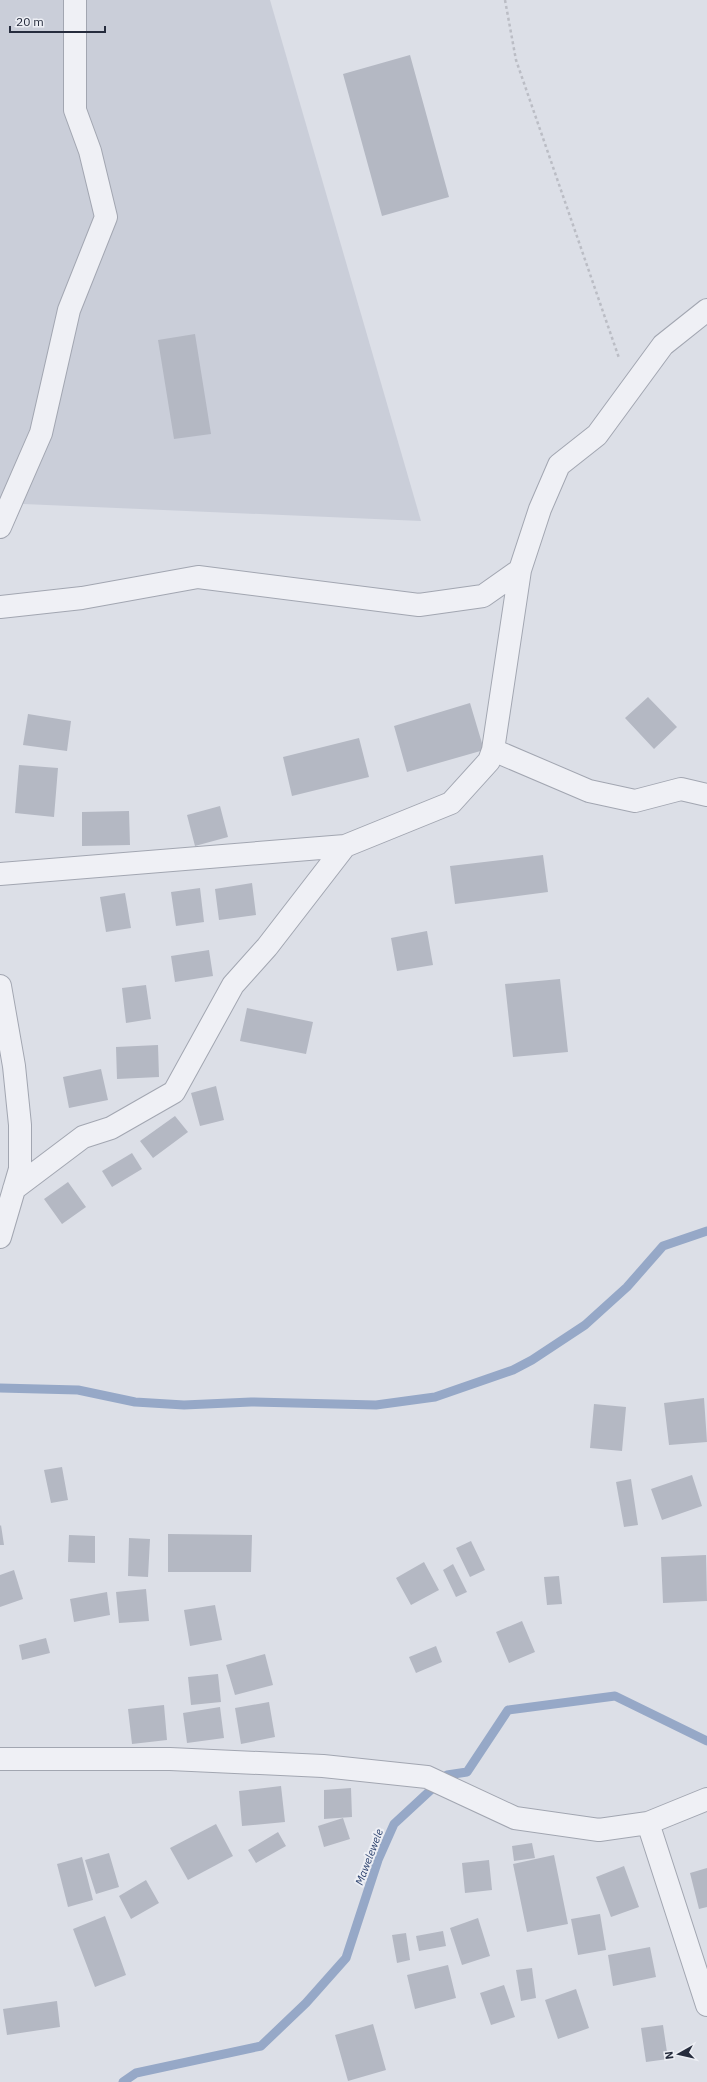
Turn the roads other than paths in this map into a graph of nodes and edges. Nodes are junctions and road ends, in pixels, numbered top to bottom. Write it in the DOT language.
graph roads {
  1 [pos="75,0"];
  2 [pos="707,310"];
  3 [pos="0,527"];
  4 [pos="520,570"];
  5 [pos="0,607"];
  6 [pos="493,750"];
  7 [pos="707,795"];
  8 [pos="345,846"];
  9 [pos="0,874"];
  10 [pos="0,986"];
  11 [pos="14,1189"];
  12 [pos="0,1237"];
  13 [pos="0,1759"];
  14 [pos="707,1798"];
  15 [pos="648,1823"];
  16 [pos="707,2005"];
  1 -- 3 [label="street"];
  2 -- 4 [label="street"];
  4 -- 5 [label="street"];
  4 -- 6 [label="street"];
  6 -- 7 [label="street"];
  6 -- 8 [label="street"];
  8 -- 9 [label="street"];
  8 -- 11 [label="street"];
  10 -- 11 [label="street"];
  11 -- 12 [label="street"];
  13 -- 15 [label="street"];
  14 -- 15 [label="street"];
  15 -- 16 [label="street"];
}
